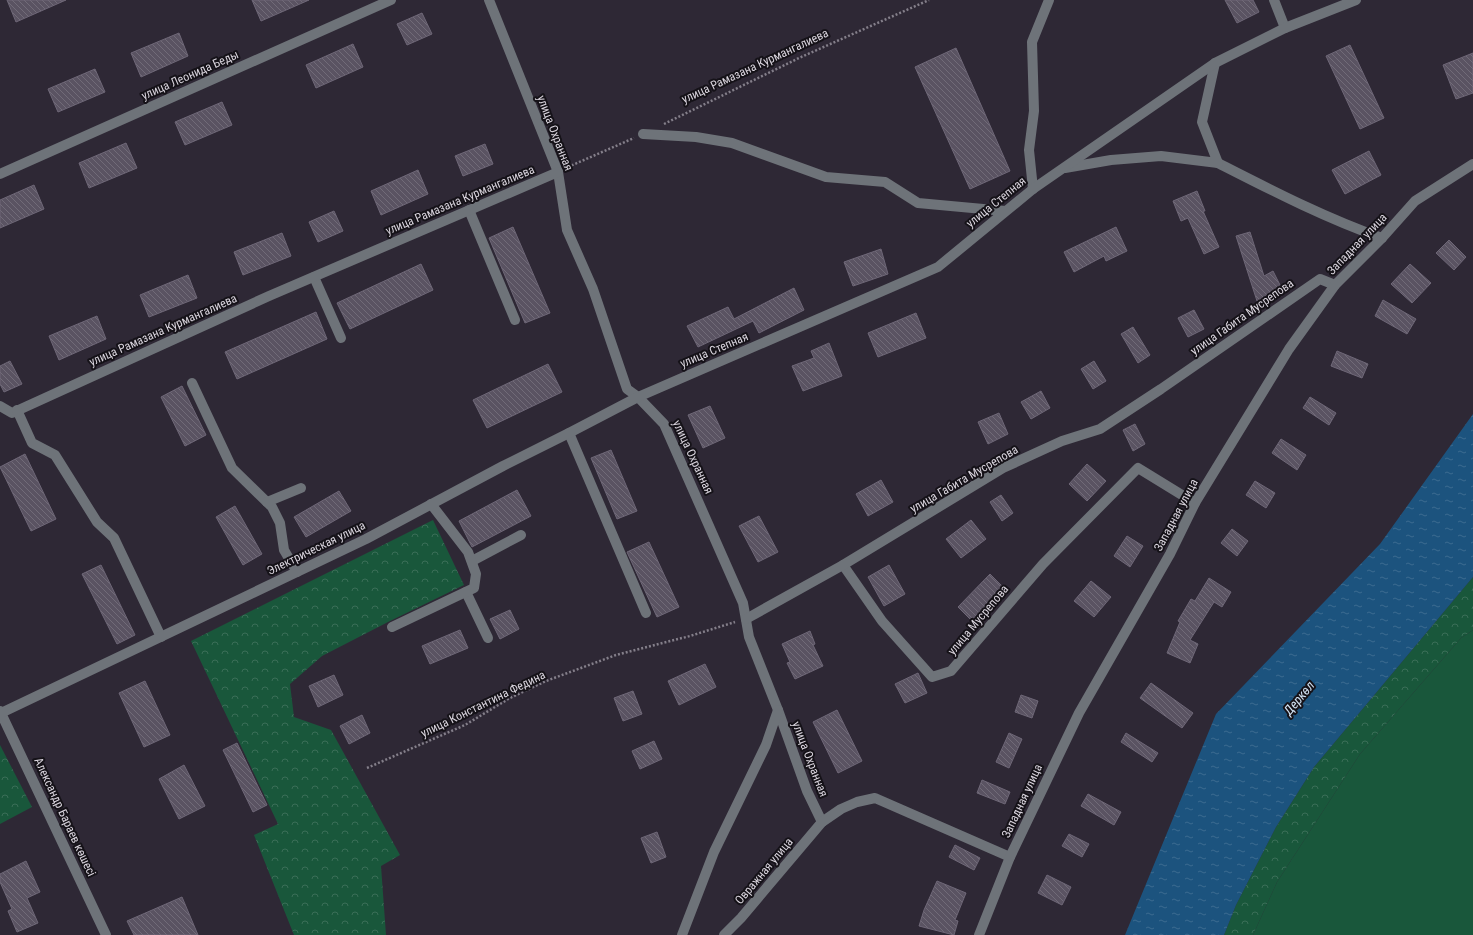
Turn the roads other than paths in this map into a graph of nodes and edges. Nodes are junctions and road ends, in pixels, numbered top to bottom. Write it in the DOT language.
graph roads {
  1 [pos="390,0"];
  2 [pos="489,0"];
  3 [pos="1049,0"];
  4 [pos="1274,0"];
  5 [pos="1356,0"];
  6 [pos="1285,28"];
  7 [pos="1215,63"];
  8 [pos="643,134"];
  9 [pos="1218,163"];
  10 [pos="1473,164"];
  11 [pos="1062,169"];
  12 [pos="558,172"];
  13 [pos="0,174"];
  14 [pos="1033,189"];
  15 [pos="469,210"];
  16 [pos="1005,211"];
  17 [pos="1382,238"];
  18 [pos="314,277"];
  19 [pos="1335,285"];
  20 [pos="515,320"];
  21 [pos="341,338"];
  22 [pos="192,383"];
  23 [pos="638,397"];
  24 [pos="0,406"];
  25 [pos="17,410"];
  26 [pos="569,433"];
  27 [pos="301,488"];
  28 [pos="267,502"];
  29 [pos="1195,503"];
  30 [pos="431,504"];
  31 [pos="521,535"];
  32 [pos="472,560"];
  33 [pos="843,566"];
  34 [pos="297,572"];
  35 [pos="466,592"];
  36 [pos="646,613"];
  37 [pos="746,619"];
  38 [pos="392,628"];
  39 [pos="161,637"];
  40 [pos="488,638"];
  41 [pos="778,710"];
  42 [pos="0,712"];
  43 [pos="822,822"];
  44 [pos="1010,857"];
  45 [pos="106,935"];
  46 [pos="682,935"];
  47 [pos="724,935"];
  48 [pos="979,935"];
  1 -- 13 [label="street, улица Леонида Беды"];
  2 -- 12 [label="street, улица Охранная"];
  3 -- 14 [label="street"];
  4 -- 6 [label="street"];
  5 -- 6 [label="street, улица Степная"];
  6 -- 7 [label="street, улица Степная"];
  7 -- 9 [label="street"];
  7 -- 11 [label="street, улица Степная"];
  8 -- 16 [label="street"];
  9 -- 11 [label="street"];
  9 -- 17 [label="street"];
  10 -- 17 [label="street, Западная улица"];
  11 -- 14 [label="street, улица Степная"];
  12 -- 15 [label="street, улица Рамазана Курмангалиева"];
  12 -- 23 [label="street, улица Охранная"];
  14 -- 16 [label="street, улица Степная"];
  15 -- 18 [label="street, улица Рамазана Курмангалиева"];
  15 -- 20 [label="street"];
  16 -- 23 [label="street, улица Степная"];
  17 -- 19 [label="street, Западная улица"];
  18 -- 21 [label="street"];
  18 -- 25 [label="street, улица Рамазана Курмангалиева"];
  19 -- 29 [label="street, Западная улица"];
  19 -- 33 [label="street, улица Габита Мусрепова"];
  22 -- 28 [label="street"];
  23 -- 26 [label="street, Электрическая улица"];
  23 -- 37 [label="street, улица Охранная"];
  24 -- 25 [label="street"];
  25 -- 39 [label="street"];
  26 -- 30 [label="street, Электрическая улица"];
  26 -- 36 [label="street"];
  27 -- 28 [label="street"];
  28 -- 34 [label="street"];
  29 -- 33 [label="street, улица Мусрепова"];
  29 -- 44 [label="street, Западная улица"];
  30 -- 32 [label="street"];
  30 -- 34 [label="street, Электрическая улица"];
  31 -- 32 [label="street"];
  32 -- 35 [label="street"];
  33 -- 37 [label="street, улица Габита Мусрепова"];
  34 -- 39 [label="street, Электрическая улица"];
  35 -- 38 [label="street"];
  35 -- 40 [label="street"];
  37 -- 41 [label="street, улица Охранная"];
  39 -- 42 [label="street, Электрическая улица"];
  41 -- 43 [label="street, улица Охранная"];
  41 -- 46 [label="street"];
  42 -- 45 [label="street, Александр Бараев көшесі"];
  43 -- 44 [label="street, Овражная улица"];
  43 -- 47 [label="street, Овражная улица"];
  44 -- 48 [label="street, Западная улица"];
}
